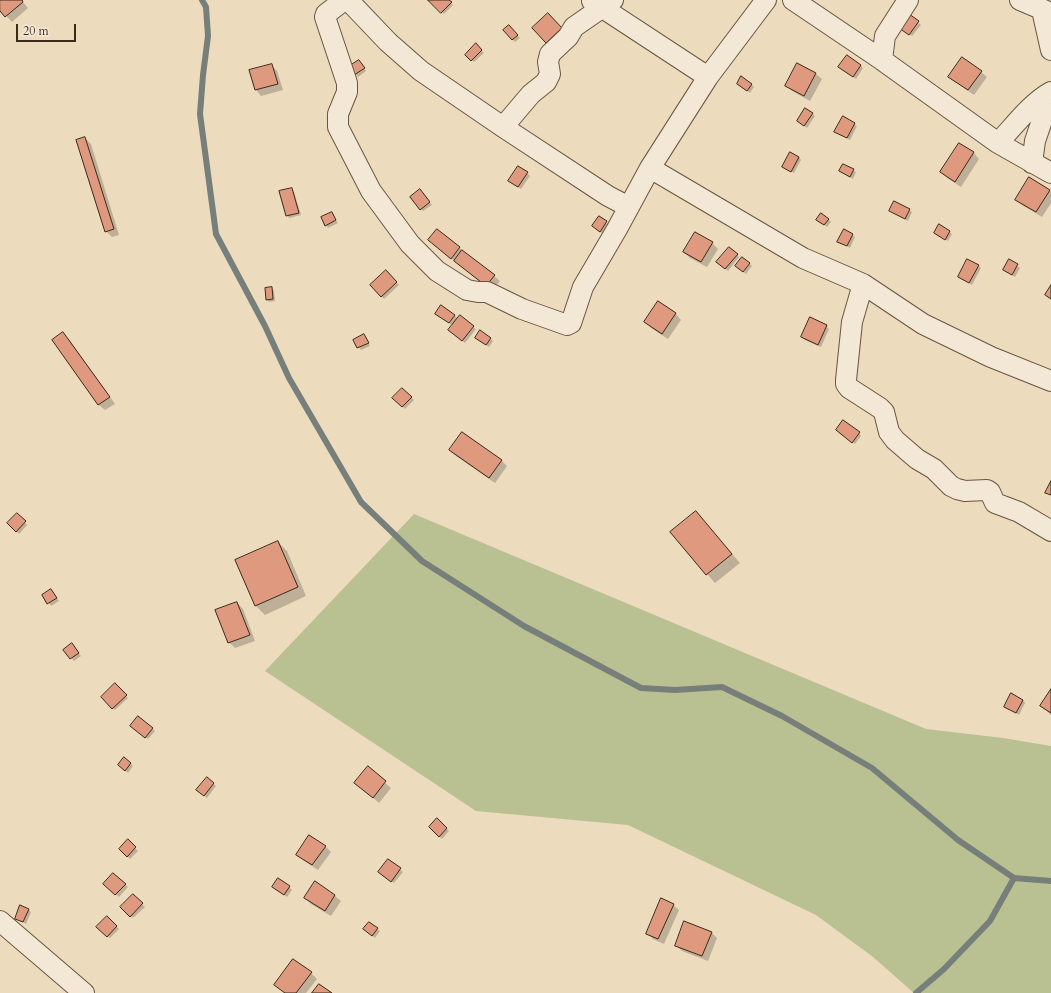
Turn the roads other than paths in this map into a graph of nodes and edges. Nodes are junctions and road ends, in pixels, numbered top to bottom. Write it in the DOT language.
graph roads {
  1 [pos="344,0"];
  2 [pos="348,0"];
  3 [pos="766,0"];
  4 [pos="793,0"];
  5 [pos="908,0"];
  6 [pos="1020,0"];
  7 [pos="602,3"];
  8 [pos="1047,12"];
  9 [pos="1051,50"];
  10 [pos="882,60"];
  11 [pos="708,77"];
  12 [pos="1051,93"];
  13 [pos="503,127"];
  14 [pos="998,143"];
  15 [pos="1032,162"];
  16 [pos="650,168"];
  17 [pos="1051,173"];
  18 [pos="629,207"];
  19 [pos="863,284"];
  20 [pos="1051,381"];
  21 [pos="1051,532"];
  22 [pos="0,921"];
  23 [pos="84,993"];
  1 -- 18 [label="street"];
  2 -- 13 [label="street"];
  3 -- 11 [label="street"];
  4 -- 10 [label="street"];
  5 -- 10 [label="street"];
  6 -- 8 [label="street"];
  7 -- 11 [label="street"];
  7 -- 13 [label="street"];
  8 -- 9 [label="street"];
  10 -- 14 [label="street"];
  11 -- 16 [label="street"];
  12 -- 14 [label="street"];
  12 -- 15 [label="street"];
  13 -- 18 [label="street"];
  14 -- 15 [label="street"];
  15 -- 17 [label="street"];
  16 -- 18 [label="street"];
  16 -- 19 [label="street"];
  19 -- 20 [label="street"];
  19 -- 21 [label="street"];
  22 -- 23 [label="street"];
}
